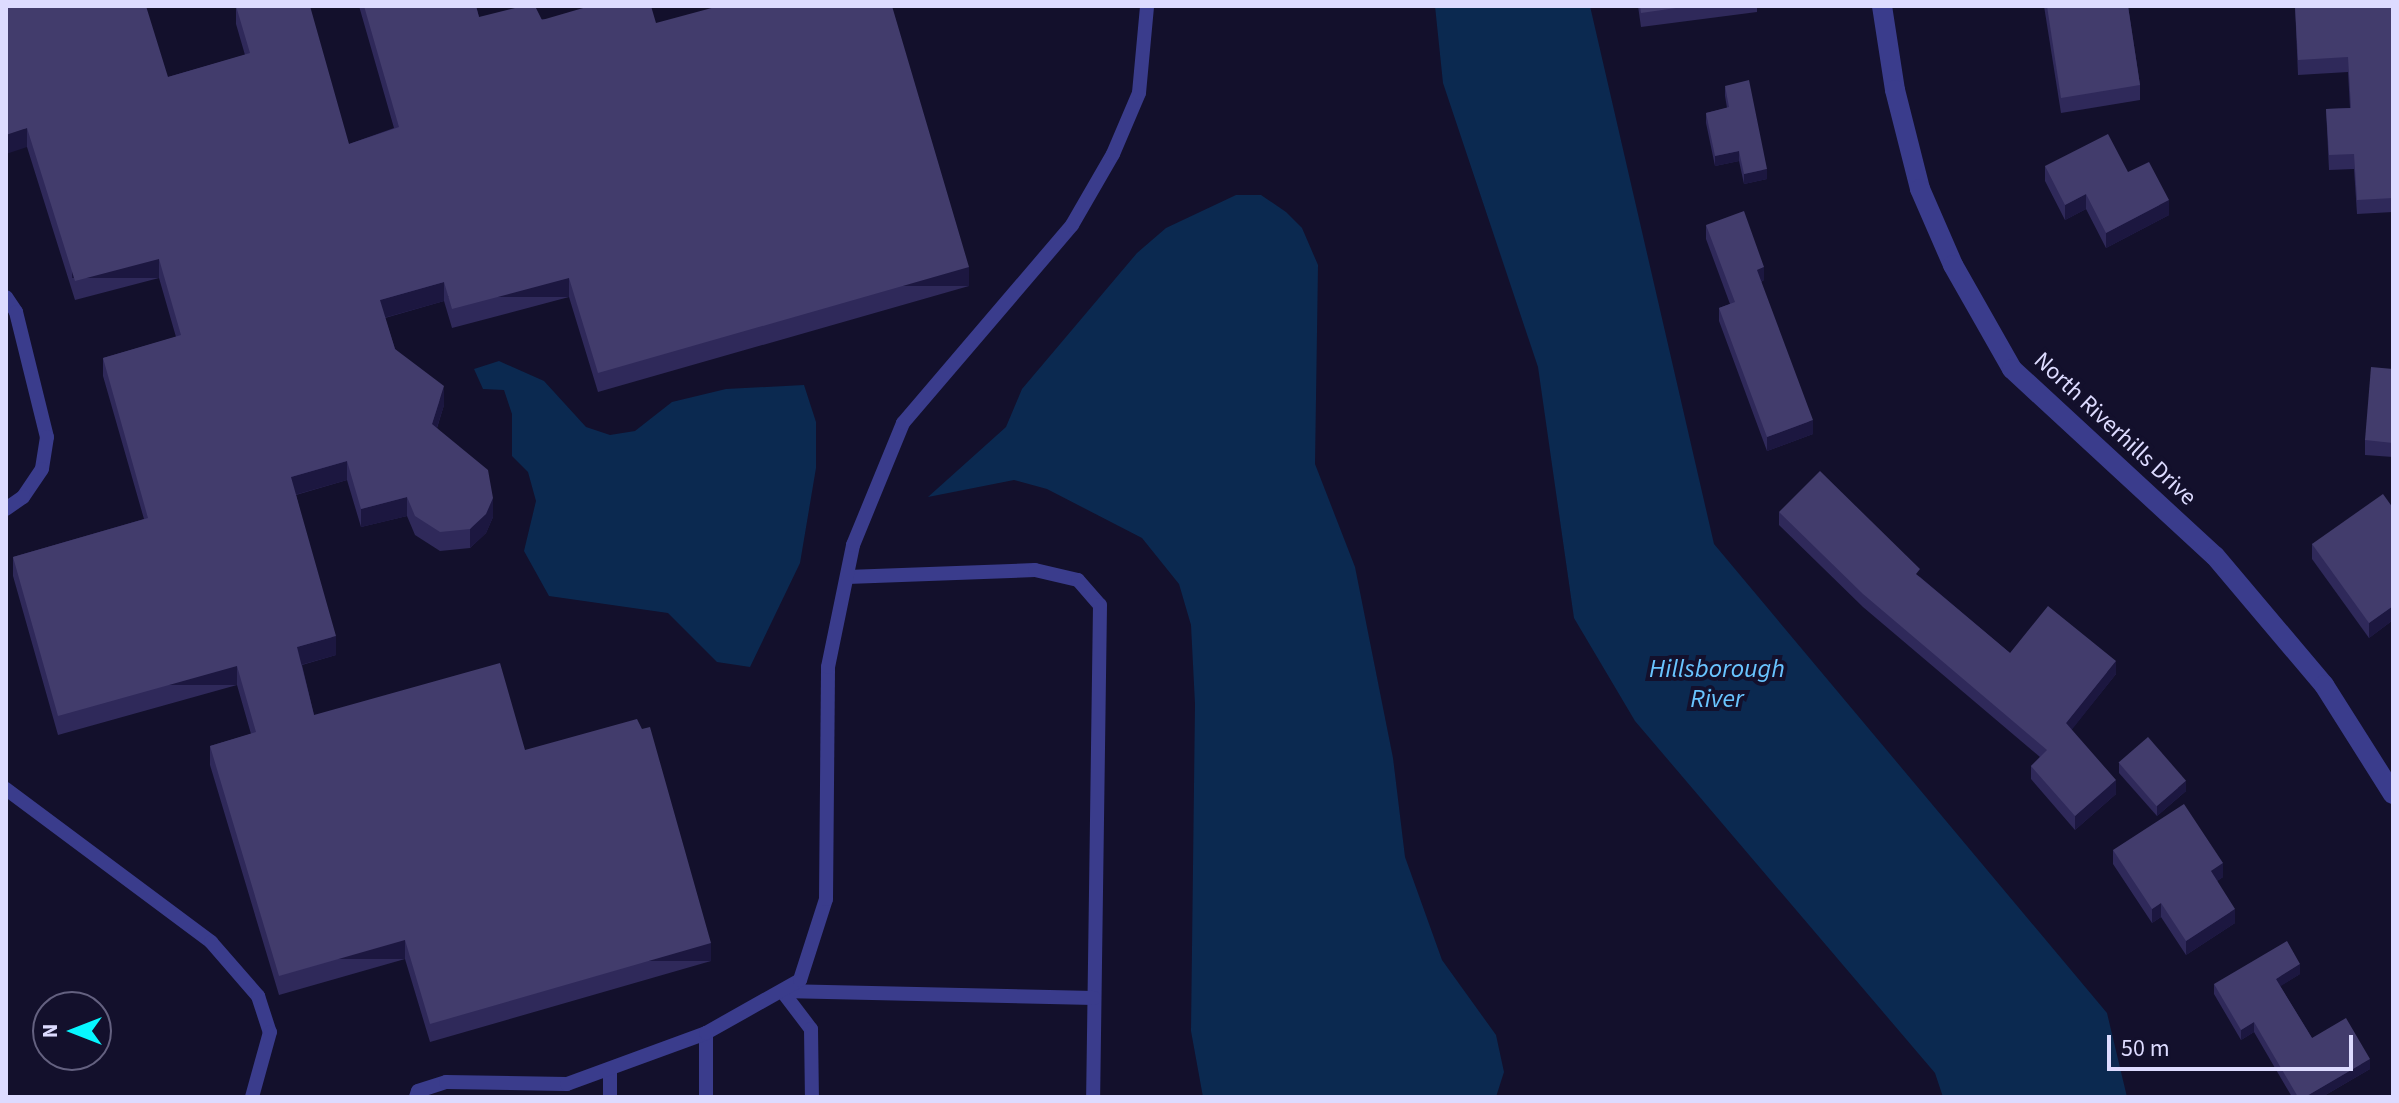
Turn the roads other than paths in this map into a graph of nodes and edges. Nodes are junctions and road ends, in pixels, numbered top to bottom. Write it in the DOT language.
graph roads {
  1 [pos="1147,6"];
  2 [pos="1882,6"];
  3 [pos="6,297"];
  4 [pos="6,509"];
  5 [pos="847,577"];
  6 [pos="6,789"];
  7 [pos="2393,794"];
  8 [pos="782,991"];
  9 [pos="1094,998"];
  10 [pos="706,1033"];
  11 [pos="610,1069"];
  12 [pos="498,1090"];
  13 [pos="252,1097"];
  14 [pos="416,1097"];
  15 [pos="610,1097"];
  16 [pos="706,1097"];
  17 [pos="812,1097"];
  18 [pos="1093,1097"];
  1 -- 5 [label="lane"];
  2 -- 7 [label="street, North Riverhills Drive"];
  3 -- 4 [label="lane"];
  5 -- 8 [label="lane"];
  5 -- 9 [label="lane"];
  6 -- 13 [label="lane"];
  8 -- 9 [label="lane"];
  8 -- 10 [label="lane"];
  8 -- 17 [label="lane"];
  9 -- 18 [label="lane"];
  10 -- 11 [label="lane"];
  10 -- 16 [label="lane"];
  11 -- 12 [label="lane"];
  11 -- 15 [label="lane"];
  12 -- 14 [label="lane"];
}
